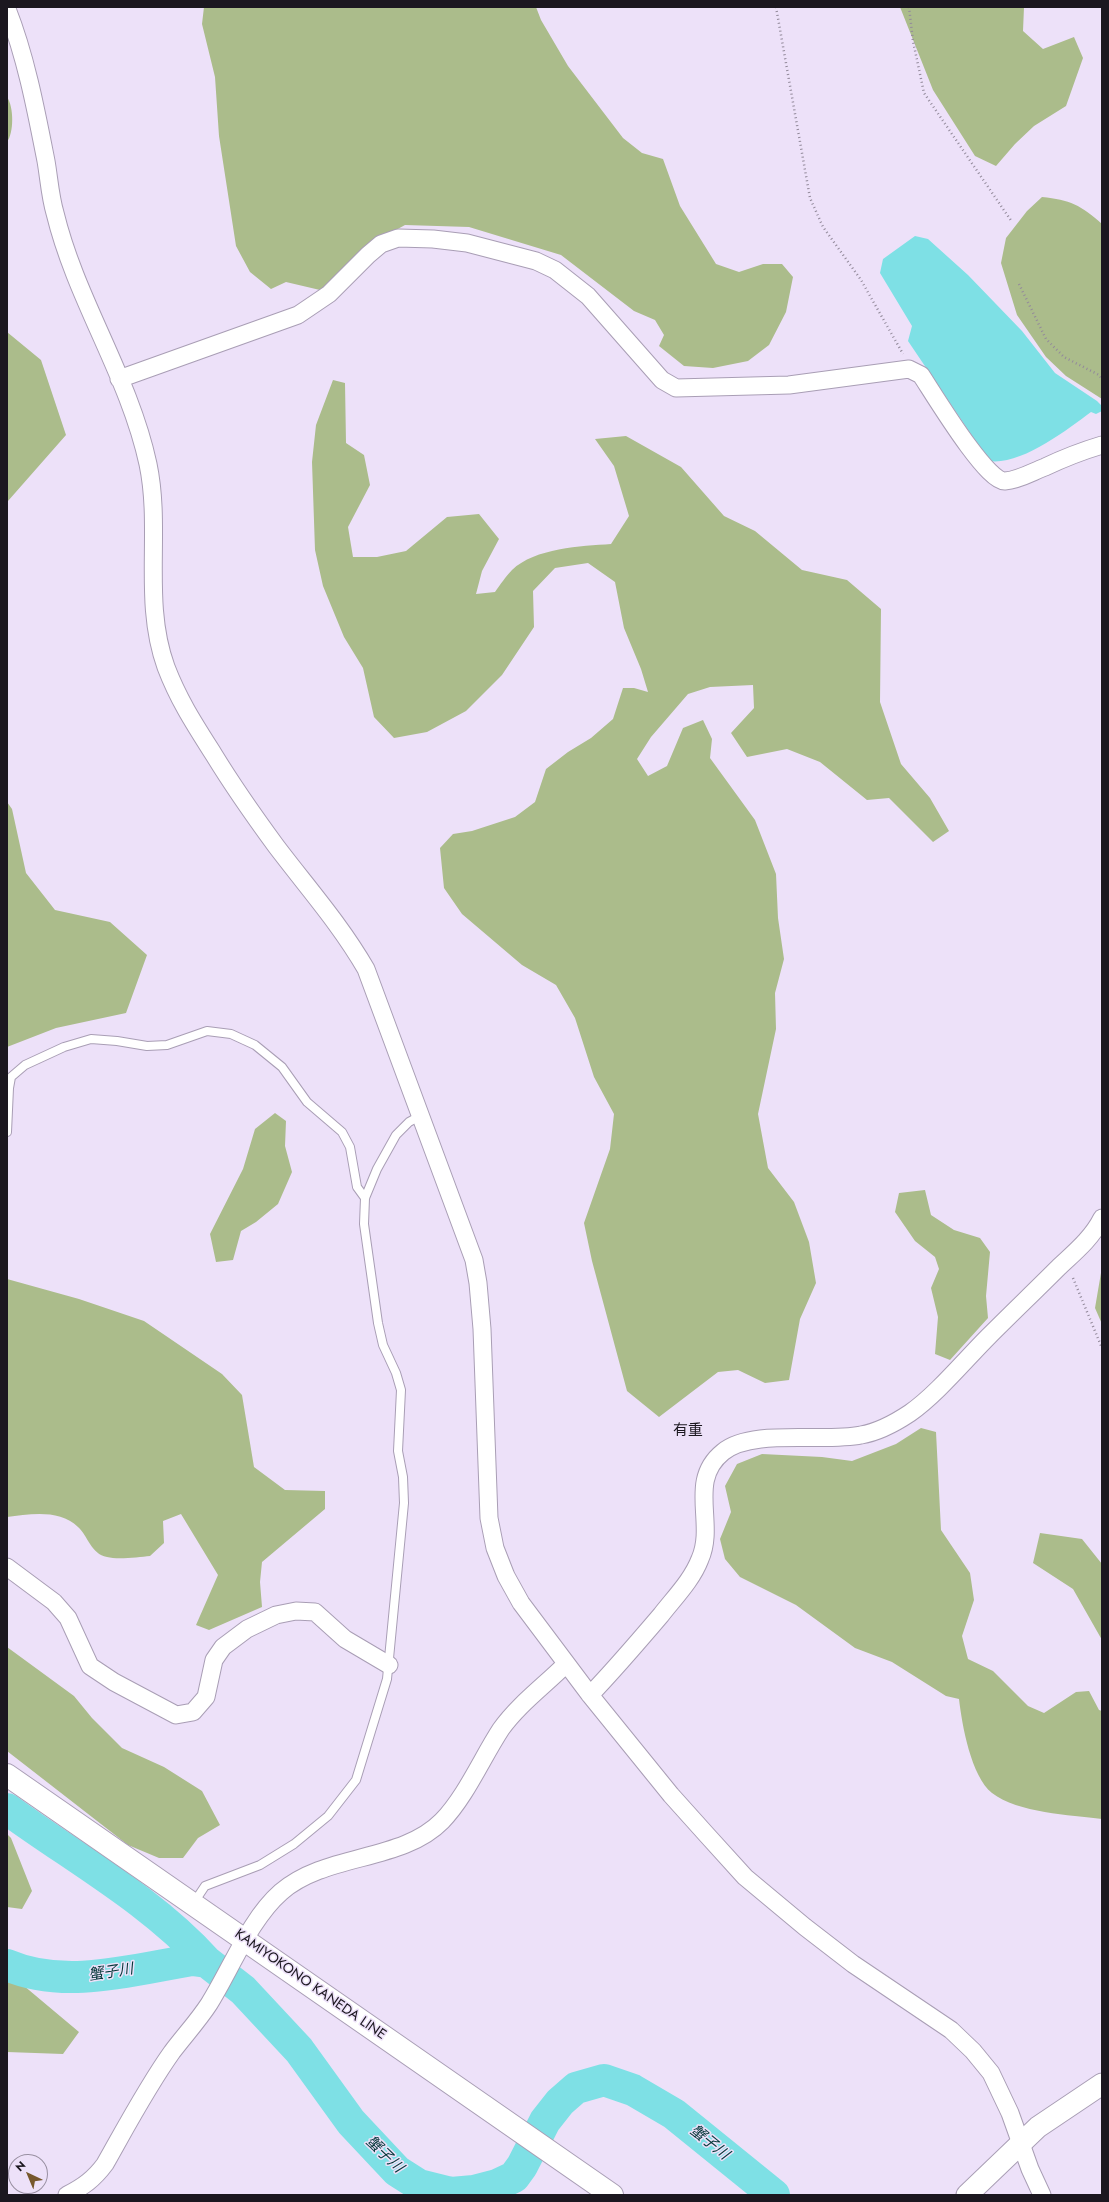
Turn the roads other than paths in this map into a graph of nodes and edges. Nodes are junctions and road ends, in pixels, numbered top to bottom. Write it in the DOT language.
graph roads {
  1 [pos="7,8"];
  2 [pos="120,379"];
  3 [pos="1102,445"];
  4 [pos="420,1116"];
  5 [pos="7,1132"];
  6 [pos="365,1198"];
  7 [pos="1102,1218"];
  8 [pos="7,1568"];
  9 [pos="566,1664"];
  10 [pos="389,1665"];
  11 [pos="590,1695"];
  12 [pos="7,1775"];
  13 [pos="193,1904"];
  14 [pos="246,1940"];
  15 [pos="1102,2084"];
  16 [pos="1020,2143"];
  17 [pos="67,2195"];
  18 [pos="612,2195"];
  19 [pos="967,2195"];
  20 [pos="1042,2195"];
  1 -- 2 [label="street"];
  2 -- 3 [label="street"];
  2 -- 4 [label="street"];
  4 -- 6 [label="lane"];
  4 -- 9 [label="street"];
  5 -- 6 [label="lane"];
  6 -- 10 [label="lane"];
  7 -- 11 [label="street"];
  8 -- 10 [label="street"];
  9 -- 11 [label="street"];
  9 -- 14 [label="street"];
  10 -- 13 [label="lane"];
  11 -- 16 [label="street"];
  12 -- 13 [label="main road, KAMIYOKONO KANEDA LINE"];
  13 -- 14 [label="main road, KAMIYOKONO KANEDA LINE"];
  14 -- 17 [label="street"];
  14 -- 18 [label="main road, KAMIYOKONO KANEDA LINE"];
  15 -- 16 [label="street"];
  16 -- 19 [label="street"];
  16 -- 20 [label="street"];
}
